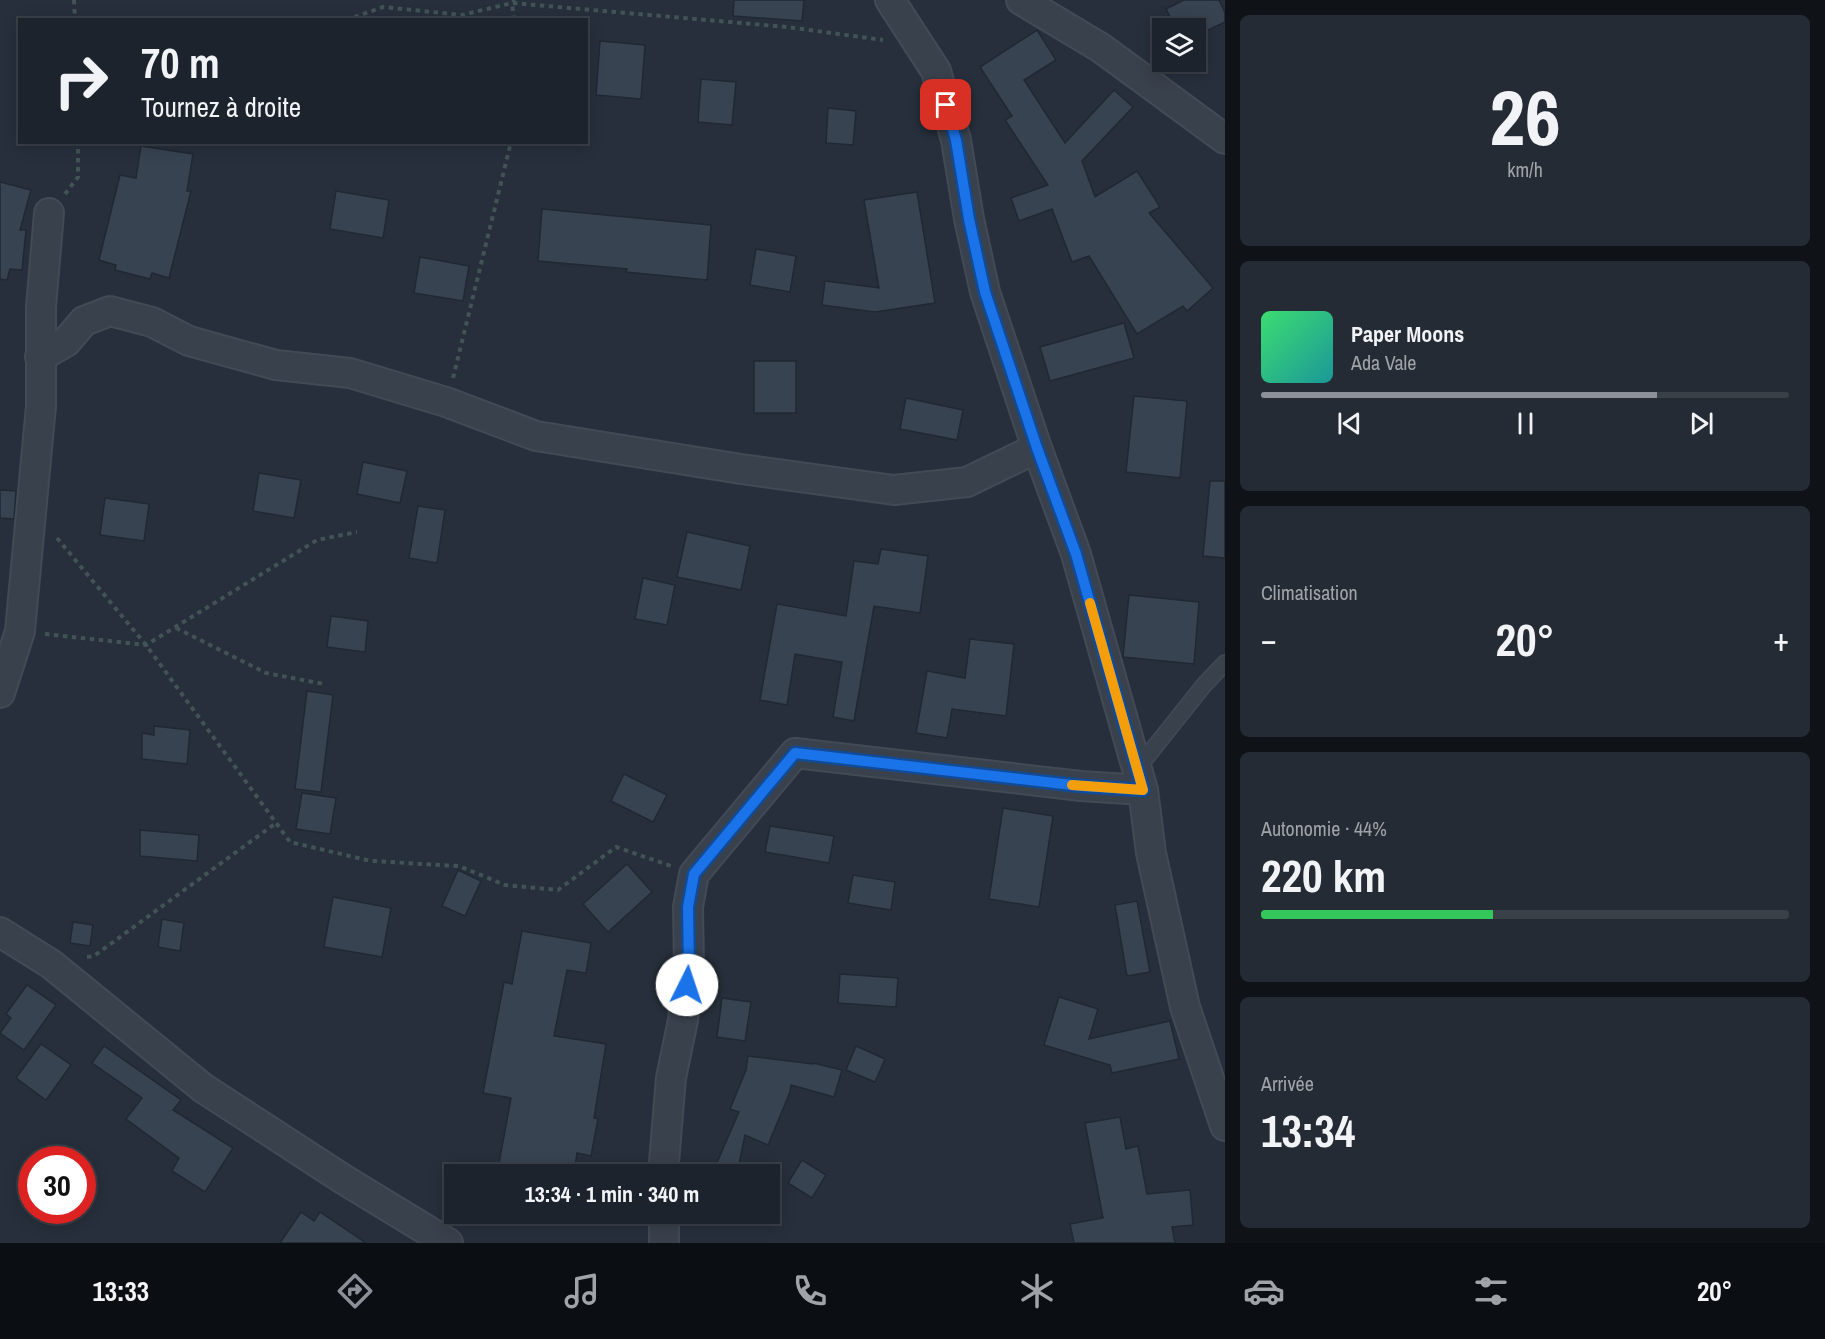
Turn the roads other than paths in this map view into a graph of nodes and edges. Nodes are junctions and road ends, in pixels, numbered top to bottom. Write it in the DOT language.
graph roads {
  1 [pos="890,0"];
  2 [pos="1021,0"];
  3 [pos="1225,139"];
  4 [pos="49,213"];
  5 [pos="40,357"];
  6 [pos="1037,448"];
  7 [pos="1225,663"];
  8 [pos="0,693"];
  9 [pos="1140,780"];
  10 [pos="0,932"];
  11 [pos="1224,1120"];
  12 [pos="664,1164"];
  13 [pos="664,1224"];
  14 [pos="448,1243"];
  15 [pos="664,1243"];
  1 -- 6 [label="street"];
  2 -- 3 [label="street"];
  4 -- 5 [label="street"];
  5 -- 6 [label="street"];
  5 -- 8 [label="street"];
  6 -- 9 [label="street"];
  7 -- 9 [label="lane"];
  9 -- 11 [label="street"];
  9 -- 12 [label="street"];
  10 -- 14 [label="street"];
  13 -- 15 [label="street"];
}
